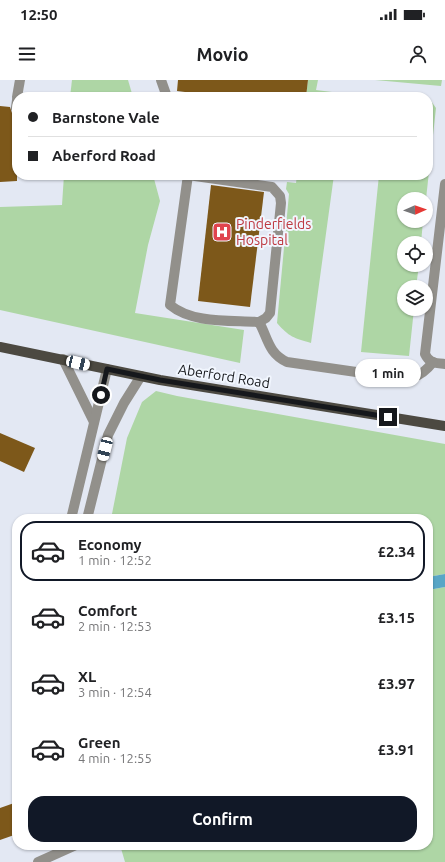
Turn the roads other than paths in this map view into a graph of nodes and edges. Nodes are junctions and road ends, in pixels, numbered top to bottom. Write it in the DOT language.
graph roads {
  1 [pos="20,80"];
  2 [pos="161,80"];
  3 [pos="19,92"];
  4 [pos="165,92"];
  5 [pos="187,180"];
  6 [pos="223,180"];
  7 [pos="445,184"];
  8 [pos="259,322"];
  9 [pos="0,346"];
  10 [pos="63,360"];
  11 [pos="433,362"];
  12 [pos="445,364"];
  13 [pos="107,369"];
  14 [pos="370,374"];
  15 [pos="141,376"];
  16 [pos="388,376"];
  17 [pos="94,422"];
  18 [pos="445,426"];
  19 [pos="72,514"];
  20 [pos="88,514"];
  21 [pos="65,850"];
  22 [pos="38,862"];
  1 -- 3 [label="street"];
  2 -- 4 [label="street"];
  5 -- 8 [label="street"];
  6 -- 8 [label="street"];
  7 -- 11 [label="street"];
  8 -- 14 [label="street"];
  9 -- 10 [label="main road, Aberford Road"];
  10 -- 13 [label="main road, Aberford Road"];
  10 -- 17 [label="street"];
  11 -- 12 [label="street"];
  11 -- 16 [label="street"];
  13 -- 15 [label="main road, Aberford Road"];
  13 -- 17 [label="street"];
  15 -- 18 [label="main road, Aberford Road"];
  15 -- 20 [label="street"];
  17 -- 19 [label="street"];
  21 -- 22 [label="street"];
}
